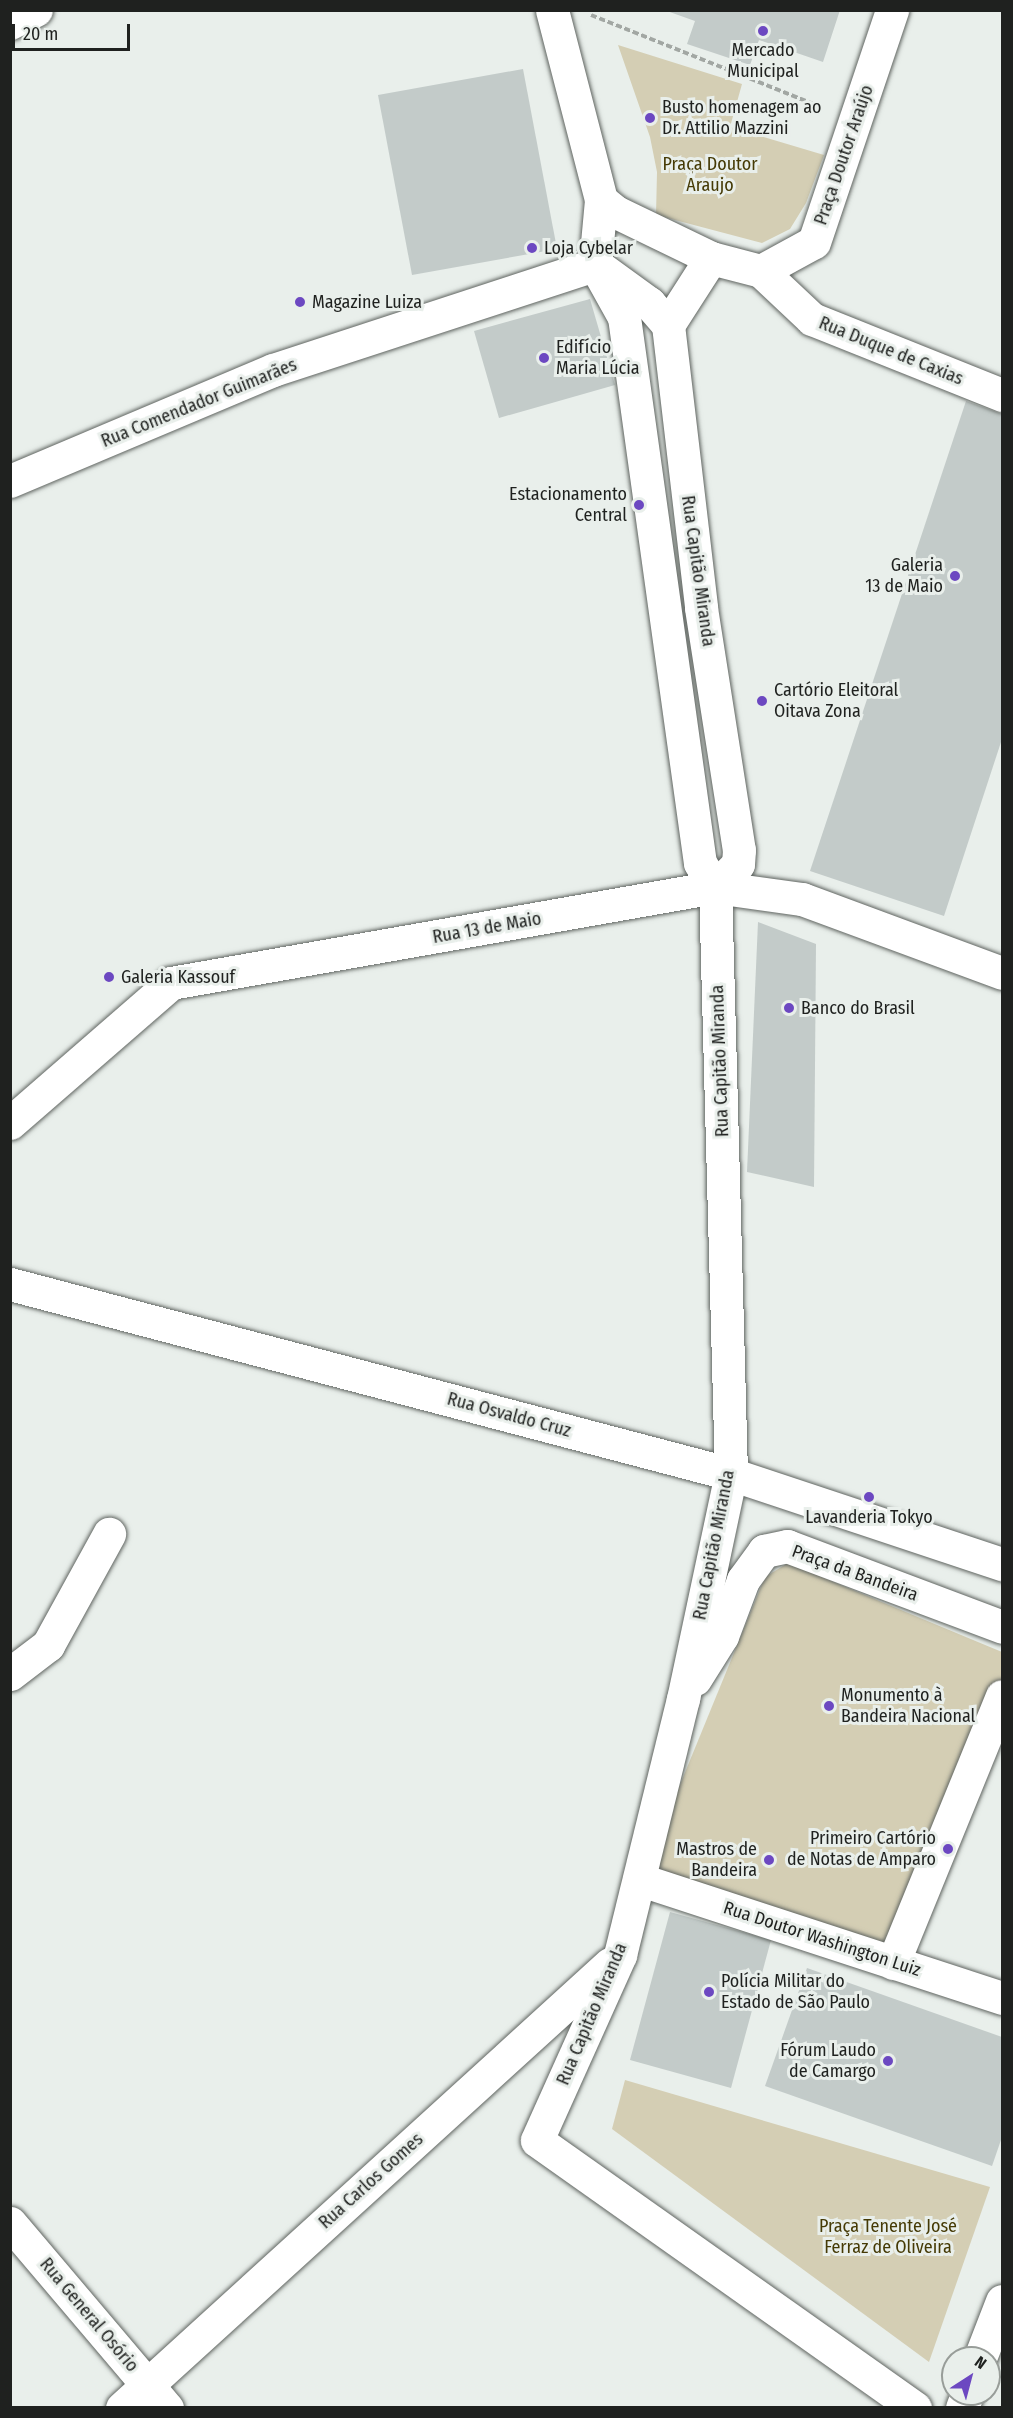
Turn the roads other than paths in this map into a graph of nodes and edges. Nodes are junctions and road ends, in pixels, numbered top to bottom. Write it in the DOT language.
graph roads {
  1 [pos="36,10"];
  2 [pos="552,10"];
  3 [pos="892,10"];
  4 [pos="10,23"];
  5 [pos="601,200"];
  6 [pos="711,258"];
  7 [pos="595,265"];
  8 [pos="761,271"];
  9 [pos="668,325"];
  10 [pos="1002,395"];
  11 [pos="10,481"];
  12 [pos="716,888"];
  13 [pos="1002,973"];
  14 [pos="10,1123"];
  15 [pos="10,1284"];
  16 [pos="731,1474"];
  17 [pos="109,1534"];
  18 [pos="1002,1564"];
  19 [pos="1002,1627"];
  20 [pos="10,1674"];
  21 [pos="1002,1696"];
  22 [pos="683,1698"];
  23 [pos="641,1880"];
  24 [pos="620,1955"];
  25 [pos="893,1963"];
  26 [pos="1002,1998"];
  27 [pos="10,2223"];
  28 [pos="1002,2301"];
  29 [pos="985,2346"];
  30 [pos="158,2396"];
  31 [pos="122,2408"];
  32 [pos="915,2408"];
  1 -- 4 [label="street"];
  2 -- 5 [label="street"];
  3 -- 8 [label="street, Praça Doutor Araújo"];
  5 -- 6 [label="street"];
  5 -- 7 [label="street"];
  6 -- 8 [label="street"];
  6 -- 9 [label="street"];
  7 -- 9 [label="street"];
  7 -- 11 [label="street, Rua Comendador Guimarães"];
  7 -- 12 [label="street"];
  8 -- 10 [label="street, Rua Duque de Caxias"];
  9 -- 12 [label="street, Rua Capitão Miranda"];
  12 -- 13 [label="street, Rua 13 de Maio"];
  12 -- 14 [label="street, Rua 13 de Maio"];
  12 -- 16 [label="street, Rua Capitão Miranda"];
  15 -- 16 [label="street, Rua Osvaldo Cruz"];
  16 -- 18 [label="street, Rua Osvaldo Cruz"];
  16 -- 22 [label="street, Rua Capitão Miranda"];
  17 -- 20 [label="street"];
  19 -- 22 [label="street, Praça da Bandeira"];
  21 -- 25 [label="street"];
  22 -- 23 [label="street, Rua Capitão Miranda"];
  23 -- 24 [label="street, Rua Capitão Miranda"];
  23 -- 25 [label="street, Rua Doutor Washington Luiz"];
  24 -- 30 [label="street, Rua Carlos Gomes"];
  24 -- 32 [label="street, Rua Capitão Miranda"];
  25 -- 26 [label="street, Rua Doutor Washington Luiz"];
  27 -- 30 [label="street, Rua General Osório"];
  28 -- 29 [label="street"];
  30 -- 31 [label="street, Rua Carlos Gomes"];
}
